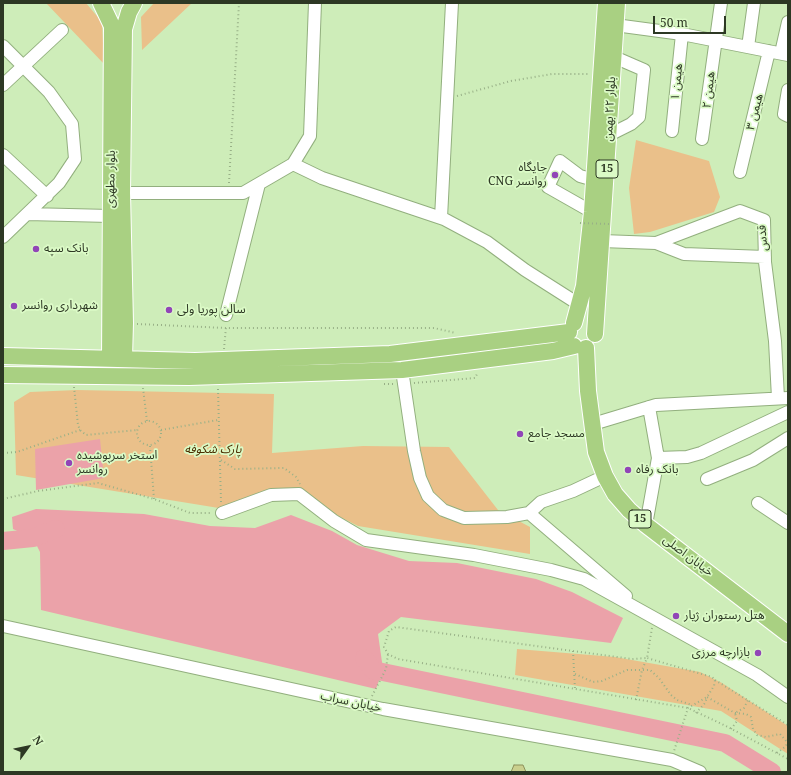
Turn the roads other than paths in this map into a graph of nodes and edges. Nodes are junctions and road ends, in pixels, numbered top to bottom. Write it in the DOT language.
graph roads {
  1 [pos="101,3"];
  2 [pos="134,3"];
  3 [pos="315,3"];
  4 [pos="452,3"];
  5 [pos="606,3"];
  6 [pos="617,3"];
  7 [pos="721,3"];
  8 [pos="754,3"];
  9 [pos="788,22"];
  10 [pos="615,25"];
  11 [pos="62,30"];
  12 [pos="682,34"];
  13 [pos="715,41"];
  14 [pos="3,46"];
  15 [pos="748,47"];
  16 [pos="779,53"];
  17 [pos="614,57"];
  18 [pos="23,66"];
  19 [pos="3,85"];
  20 [pos="788,90"];
  21 [pos="788,116"];
  22 [pos="672,131"];
  23 [pos="609,135"];
  24 [pos="702,140"];
  25 [pos="3,155"];
  26 [pos="293,164"];
  27 [pos="740,172"];
  28 [pos="594,180"];
  29 [pos="259,184"];
  30 [pos="122,193"];
  31 [pos="47,196"];
  32 [pos="592,212"];
  33 [pos="27,214"];
  34 [pos="110,216"];
  35 [pos="441,218"];
  36 [pos="3,237"];
  37 [pos="602,241"];
  38 [pos="656,243"];
  39 [pos="765,257"];
  40 [pos="580,305"];
  41 [pos="226,322"];
  42 [pos="595,334"];
  43 [pos="576,337"];
  44 [pos="3,356"];
  45 [pos="117,358"];
  46 [pos="227,360"];
  47 [pos="402,370"];
  48 [pos="3,375"];
  49 [pos="231,376"];
  50 [pos="783,398"];
  51 [pos="649,407"];
  52 [pos="788,411"];
  53 [pos="593,424"];
  54 [pos="788,438"];
  55 [pos="658,458"];
  56 [pos="604,476"];
  57 [pos="707,479"];
  58 [pos="758,503"];
  59 [pos="528,512"];
  60 [pos="222,513"];
  61 [pos="788,523"];
  62 [pos="646,525"];
  63 [pos="650,615"];
  64 [pos="3,626"];
  65 [pos="787,630"];
  66 [pos="788,697"];
  67 [pos="672,757"];
  68 [pos="669,772"];
  69 [pos="700,772"];
  1 -- 34 [label="main road, بلوار مطهری"];
  2 -- 30 [label="main road, بلوار مطهری"];
  3 -- 26 [label="street"];
  4 -- 35 [label="street"];
  5 -- 28 [label="main road, بلوار ۲۲ بهمن / 15"];
  6 -- 10 [label="main road, بلوار ۲۲ بهمن / 15"];
  7 -- 13 [label="street, هیمن ۲"];
  8 -- 15 [label="street"];
  9 -- 16 [label="street, هیمن ۳"];
  10 -- 12 [label="street"];
  10 -- 17 [label="main road, بلوار ۲۲ بهمن / 15"];
  11 -- 18 [label="street"];
  12 -- 13 [label="street"];
  12 -- 22 [label="street, هیمن ۱"];
  13 -- 15 [label="street"];
  13 -- 24 [label="street, هیمن ۲"];
  14 -- 18 [label="street"];
  15 -- 16 [label="street"];
  16 -- 27 [label="street, هیمن ۳"];
  17 -- 23 [label="main road, بلوار ۲۲ بهمن / 15"];
  17 -- 23 [label="street"];
  18 -- 19 [label="street"];
  18 -- 31 [label="street"];
  20 -- 21 [label="street"];
  23 -- 37 [label="main road, بلوار ۲۲ بهمن / 15"];
  25 -- 31 [label="street"];
  26 -- 29 [label="street"];
  26 -- 35 [label="street"];
  28 -- 32 [label="main road, بلوار ۲۲ بهمن / 15"];
  28 -- 32 [label="street"];
  29 -- 30 [label="street"];
  29 -- 41 [label="street"];
  30 -- 45 [label="main road, بلوار مطهری"];
  31 -- 33 [label="street"];
  32 -- 40 [label="main road, بلوار ۲۲ بهمن / 15"];
  33 -- 34 [label="street"];
  33 -- 36 [label="street"];
  34 -- 45 [label="main road, بلوار مطهری"];
  35 -- 40 [label="street"];
  37 -- 38 [label="street, قدس"];
  37 -- 42 [label="main road, بلوار ۲۲ بهمن / 15"];
  38 -- 39 [label="street"];
  38 -- 39 [label="street, قدس"];
  39 -- 50 [label="street, قدس"];
  40 -- 43 [label="main road, بلوار ۲۲ بهمن / 15"];
  42 -- 43 [label="main road, 15"];
  42 -- 43 [label="main road"];
  43 -- 46 [label="main road"];
  43 -- 47 [label="main road"];
  43 -- 53 [label="main road, خیابان اصلی / 15"];
  44 -- 45 [label="main road"];
  45 -- 46 [label="main road"];
  46 -- 49 [label="main road"];
  47 -- 49 [label="main road"];
  47 -- 59 [label="street"];
  48 -- 49 [label="main road"];
  50 -- 51 [label="street"];
  50 -- 52 [label="street"];
  51 -- 53 [label="street"];
  51 -- 55 [label="street"];
  52 -- 55 [label="street"];
  53 -- 56 [label="main road, خیابان اصلی / 15"];
  54 -- 57 [label="street"];
  55 -- 62 [label="street"];
  56 -- 59 [label="street"];
  56 -- 62 [label="main road, خیابان اصلی / 15"];
  58 -- 61 [label="street"];
  59 -- 63 [label="street"];
  60 -- 63 [label="street"];
  62 -- 65 [label="main road, خیابان اصلی / 15"];
  63 -- 66 [label="street"];
  64 -- 67 [label="street, خیابان سراب"];
  67 -- 68 [label="street"];
  67 -- 69 [label="street, خیابان سراب"];
}
